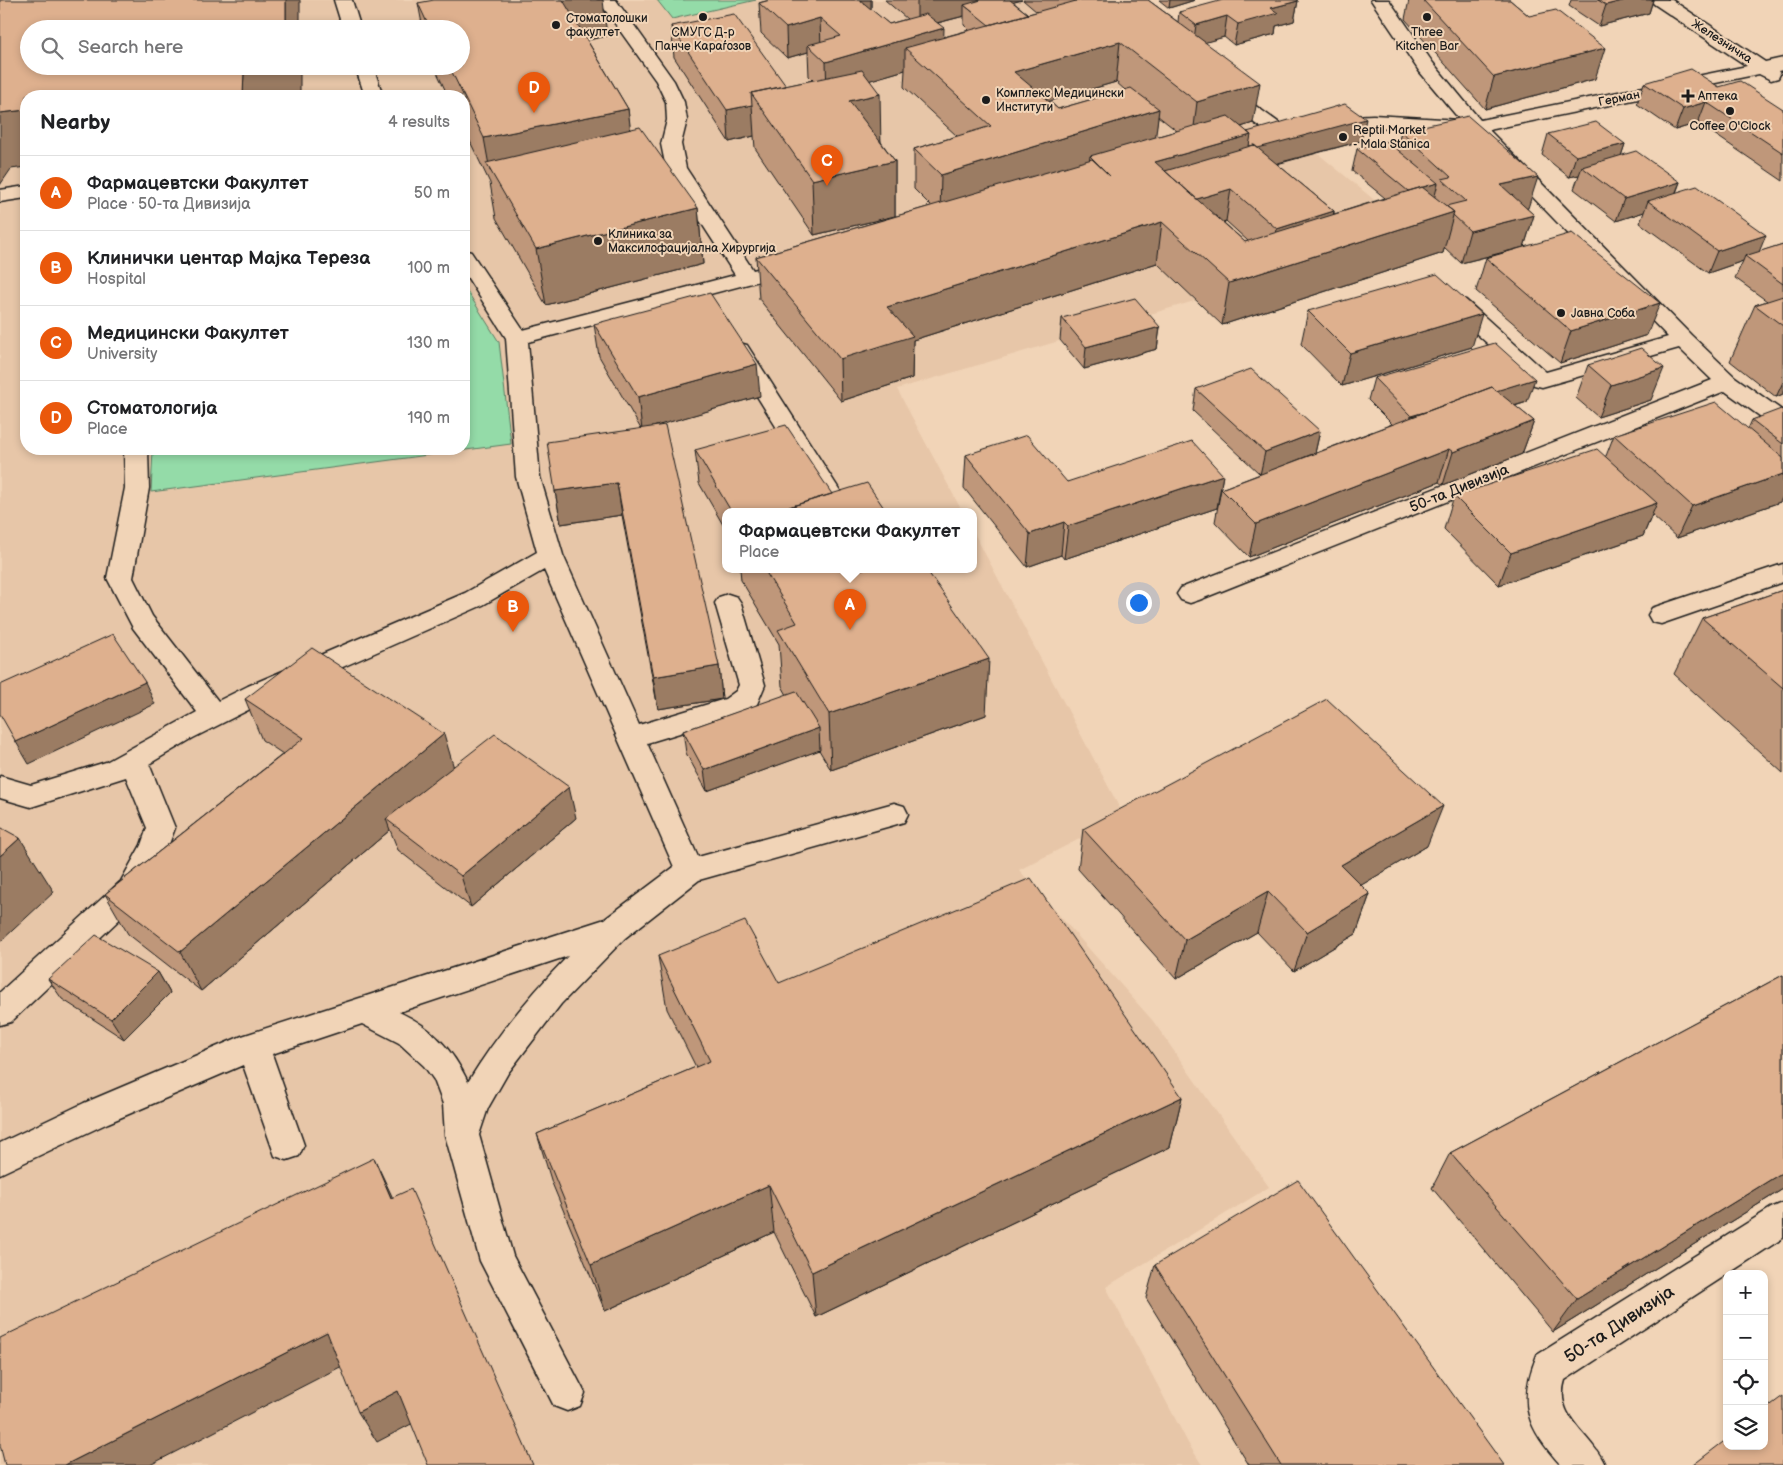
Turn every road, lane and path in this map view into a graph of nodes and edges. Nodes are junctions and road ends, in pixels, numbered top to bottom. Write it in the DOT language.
graph roads {
  1 [pos="343,0"];
  2 [pos="606,0"];
  3 [pos="1380,0"];
  4 [pos="1660,0"];
  5 [pos="349,20"];
  6 [pos="1783,64"];
  7 [pos="1763,68"];
  8 [pos="367,75"];
  9 [pos="1783,82"];
  10 [pos="1214,84"];
  11 [pos="372,90"];
  12 [pos="1476,127"];
  13 [pos="1294,128"];
  14 [pos="1252,139"];
  15 [pos="20,193"];
  16 [pos="0,196"];
  17 [pos="814,260"];
  18 [pos="470,265"];
  19 [pos="748,279"];
  20 [pos="1458,305"];
  21 [pos="728,332"];
  22 [pos="517,338"];
  23 [pos="1682,340"];
  24 [pos="1728,382"];
  25 [pos="1783,422"];
  26 [pos="136,455"];
  27 [pos="839,508"];
  28 [pos="550,555"];
  29 [pos="1783,573"];
  30 [pos="1190,594"];
  31 [pos="728,604"];
  32 [pos="1661,615"];
  33 [pos="214,716"];
  34 [pos="631,738"];
  35 [pos="133,760"];
  36 [pos="0,787"];
  37 [pos="894,814"];
  38 [pos="690,871"];
  39 [pos="614,928"];
  40 [pos="362,1010"];
  41 [pos="0,1012"];
  42 [pos="253,1046"];
  43 [pos="462,1135"];
  44 [pos="287,1145"];
  45 [pos="0,1159"];
  46 [pos="1783,1219"];
  47 [pos="566,1393"];
  48 [pos="1586,1465"];
  1 -- 5 [label="street"];
  2 -- 19 [label="street"];
  3 -- 12 [label="street"];
  4 -- 7 [label="street, Железничка"];
  6 -- 7 [label="street, Герман"];
  7 -- 9 [label="street, Железничка"];
  7 -- 12 [label="street, Герман"];
  8 -- 11 [label="street"];
  10 -- 13 [label="street"];
  12 -- 13 [label="street, Герман"];
  12 -- 23 [label="street"];
  13 -- 14 [label="street, Герман"];
  15 -- 16 [label="street"];
  17 -- 19 [label="street"];
  18 -- 22 [label="street"];
  19 -- 22 [label="street"];
  20 -- 23 [label="street"];
  21 -- 27 [label="street"];
  22 -- 28 [label="street"];
  23 -- 24 [label="street"];
  24 -- 25 [label="street"];
  24 -- 30 [label="street, 50-та Дивизија"];
  26 -- 33 [label="street"];
  28 -- 33 [label="street"];
  28 -- 34 [label="street"];
  29 -- 32 [label="street"];
  31 -- 34 [label="street"];
  33 -- 35 [label="street"];
  34 -- 38 [label="street"];
  35 -- 36 [label="street"];
  35 -- 41 [label="street"];
  37 -- 38 [label="street"];
  38 -- 39 [label="street"];
  39 -- 40 [label="street"];
  39 -- 43 [label="street"];
  40 -- 42 [label="street"];
  40 -- 43 [label="street"];
  42 -- 44 [label="street"];
  42 -- 45 [label="street"];
  43 -- 47 [label="street"];
  46 -- 48 [label="street, 50-та Дивизија"];
}
